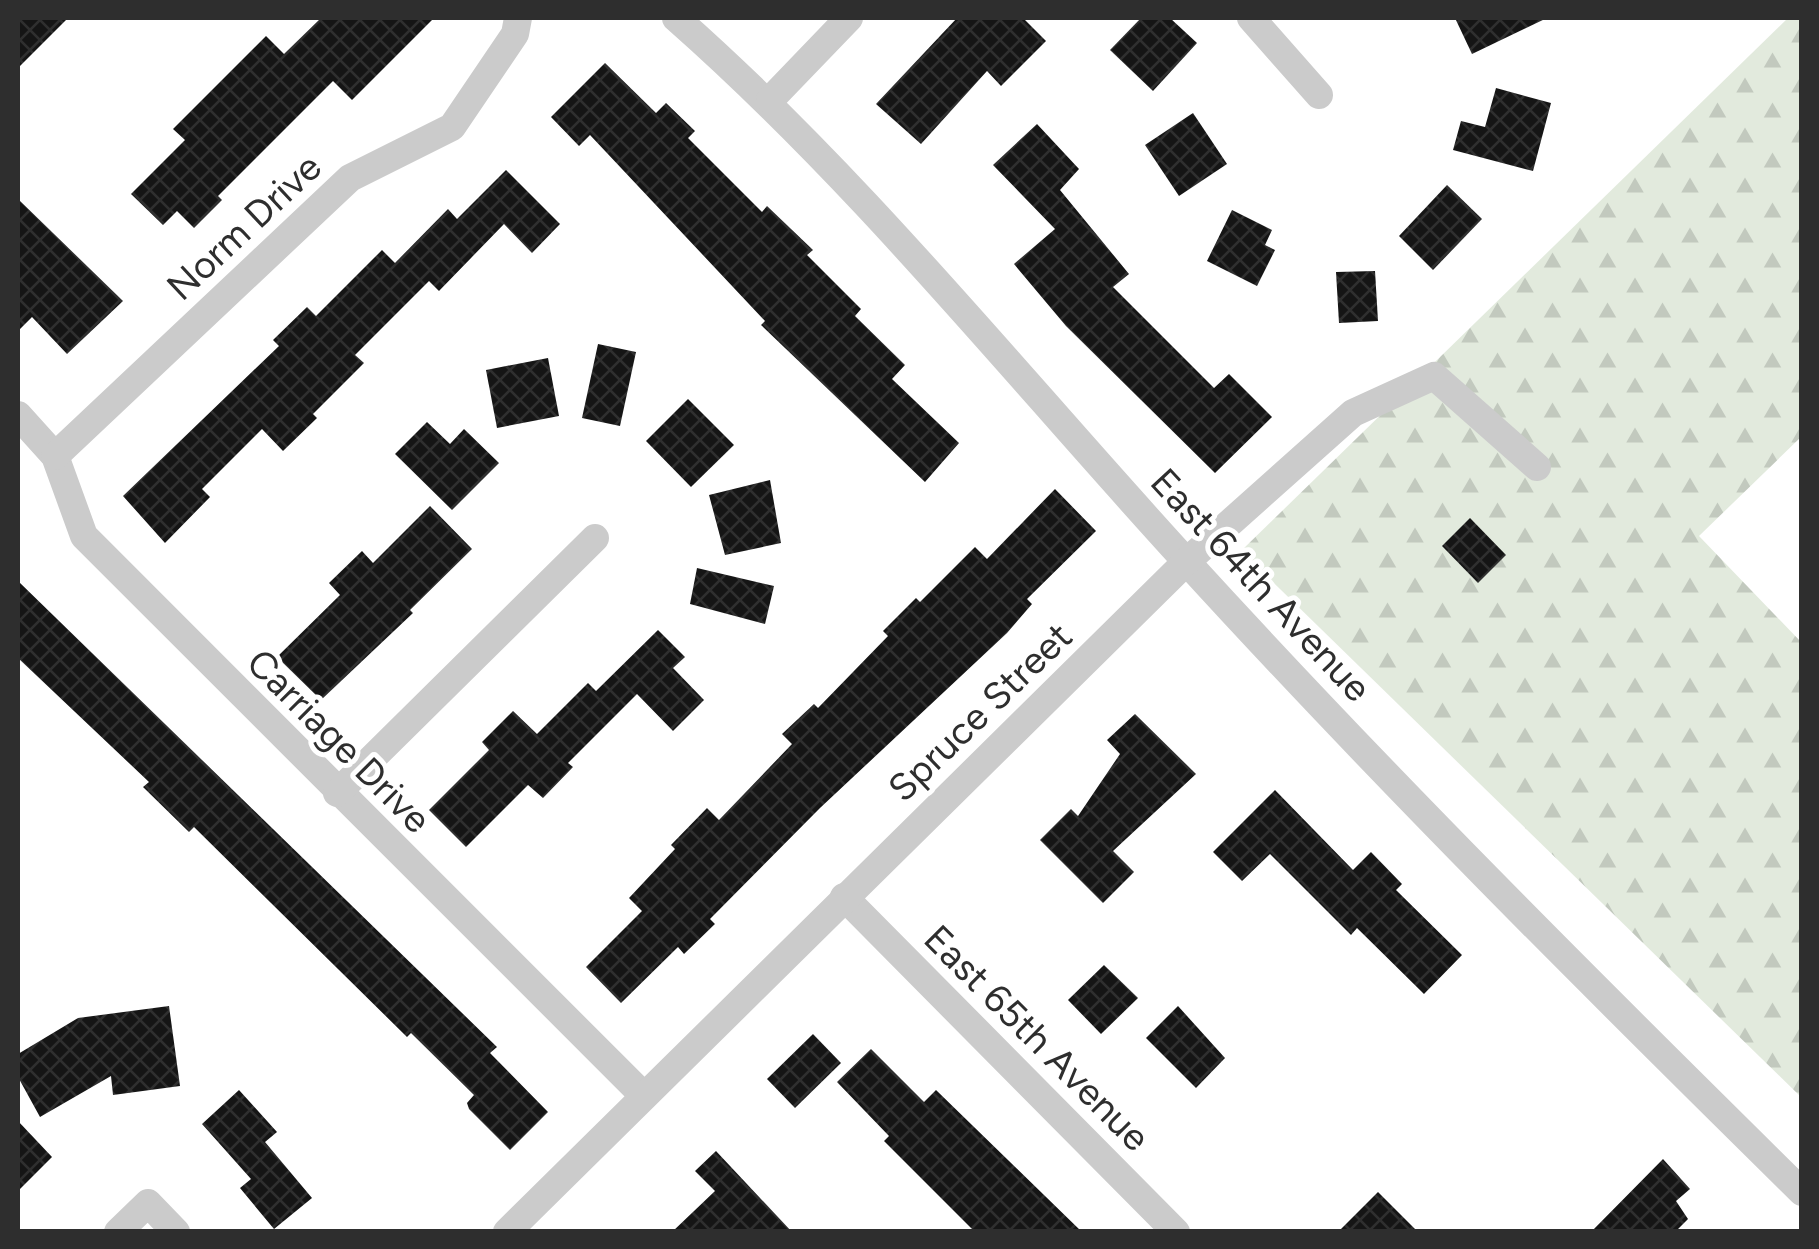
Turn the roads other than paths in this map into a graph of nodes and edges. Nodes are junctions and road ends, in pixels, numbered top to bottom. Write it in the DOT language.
graph roads {
  1 [pos="518,18"];
  2 [pos="676,18"];
  3 [pos="848,18"];
  4 [pos="1251,18"];
  5 [pos="1319,95"];
  6 [pos="770,100"];
  7 [pos="18,415"];
  8 [pos="55,456"];
  9 [pos="1538,467"];
  10 [pos="595,538"];
  11 [pos="1186,562"];
  12 [pos="337,793"];
  13 [pos="844,897"];
  14 [pos="644,1096"];
  15 [pos="1802,1192"];
  16 [pos="118,1232"];
  17 [pos="176,1232"];
  18 [pos="506,1232"];
  19 [pos="1176,1232"];
  1 -- 8 [label="street, Norm Drive"];
  2 -- 6 [label="street, East 64th Avenue"];
  3 -- 6 [label="street"];
  4 -- 5 [label="street"];
  6 -- 11 [label="street, East 64th Avenue"];
  7 -- 8 [label="street, Carriage Drive"];
  8 -- 12 [label="street, Carriage Drive"];
  9 -- 11 [label="street, Spruce Street"];
  10 -- 12 [label="street"];
  11 -- 13 [label="street, Spruce Street"];
  11 -- 15 [label="street, East 64th Avenue"];
  12 -- 14 [label="street, Carriage Drive"];
  13 -- 14 [label="street, Spruce Street"];
  13 -- 19 [label="street, East 65th Avenue"];
  14 -- 18 [label="street, Spruce Street"];
  16 -- 17 [label="street"];
}
